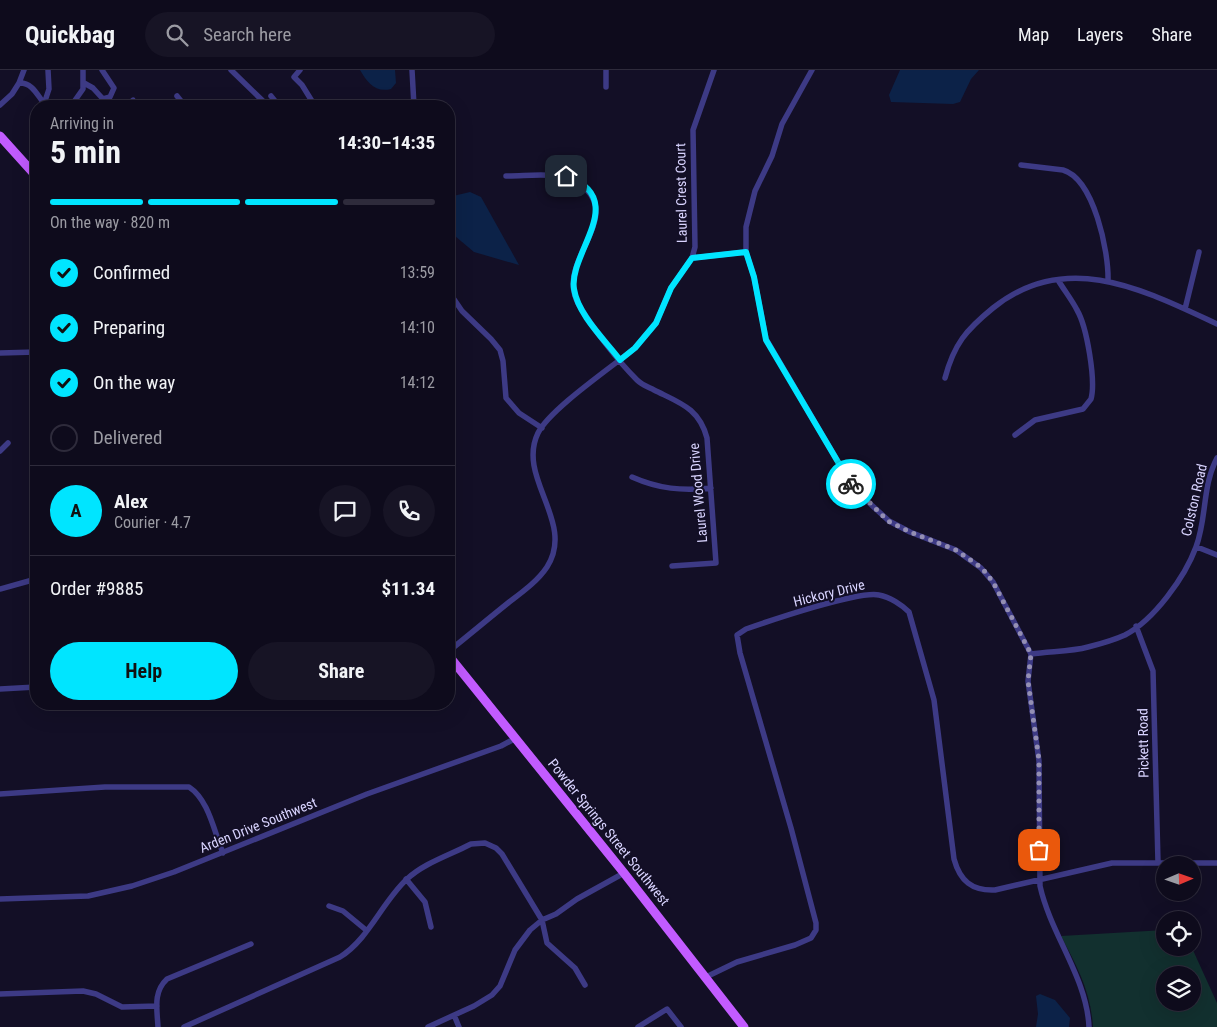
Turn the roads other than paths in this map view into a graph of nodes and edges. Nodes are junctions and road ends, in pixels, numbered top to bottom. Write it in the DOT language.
graph roads {
  1 [pos="24,70"];
  2 [pos="48,70"];
  3 [pos="83,70"];
  4 [pos="102,70"];
  5 [pos="231,70"];
  6 [pos="300,70"];
  7 [pos="412,70"];
  8 [pos="606,70"];
  9 [pos="714,70"];
  10 [pos="812,70"];
  11 [pos="19,83"];
  12 [pos="84,84"];
  13 [pos="606,87"];
  14 [pos="177,96"];
  15 [pos="271,96"];
  16 [pos="103,99"];
  17 [pos="41,100"];
  18 [pos="46,100"];
  19 [pos="76,100"];
  20 [pos="181,100"];
  21 [pos="262,100"];
  22 [pos="274,100"];
  23 [pos="311,100"];
  24 [pos="414,100"];
  25 [pos="0,105"];
  26 [pos="0,136"];
  27 [pos="1021,165"];
  28 [pos="30,169"];
  29 [pos="506,176"];
  30 [pos="746,252"];
  31 [pos="1199,252"];
  32 [pos="692,258"];
  33 [pos="1058,280"];
  34 [pos="1108,281"];
  35 [pos="455,301"];
  36 [pos="1185,309"];
  37 [pos="1217,324"];
  38 [pos="30,352"];
  39 [pos="0,354"];
  40 [pos="620,360"];
  41 [pos="945,378"];
  42 [pos="542,428"];
  43 [pos="1015,435"];
  44 [pos="8,443"];
  45 [pos="0,451"];
  46 [pos="1217,458"];
  47 [pos="632,477"];
  48 [pos="711,488"];
  49 [pos="1196,547"];
  50 [pos="1217,555"];
  51 [pos="672,566"];
  52 [pos="30,581"];
  53 [pos="0,589"];
  54 [pos="1136,626"];
  55 [pos="455,646"];
  56 [pos="1031,654"];
  57 [pos="455,663"];
  58 [pos="30,687"];
  59 [pos="0,688"];
  60 [pos="516,738"];
  61 [pos="0,794"];
  62 [pos="223,853"];
  63 [pos="1158,856"];
  64 [pos="1156,862"];
  65 [pos="1201,863"];
  66 [pos="1217,863"];
  67 [pos="624,873"];
  68 [pos="406,879"];
  69 [pos="1039,879"];
  70 [pos="0,898"];
  71 [pos="329,906"];
  72 [pos="542,920"];
  73 [pos="431,927"];
  74 [pos="366,930"];
  75 [pos="251,944"];
  76 [pos="706,977"];
  77 [pos="585,985"];
  78 [pos="0,994"];
  79 [pos="157,1006"];
  80 [pos="454,1016"];
  81 [pos="158,1027"];
  82 [pos="184,1027"];
  83 [pos="428,1027"];
  84 [pos="459,1027"];
  85 [pos="638,1027"];
  86 [pos="681,1027"];
  87 [pos="744,1027"];
  88 [pos="1088,1027"];
  1 -- 11 [label="street"];
  2 -- 18 [label="street"];
  3 -- 12 [label="street"];
  4 -- 16 [label="street"];
  5 -- 21 [label="street"];
  6 -- 23 [label="street"];
  7 -- 24 [label="street"];
  8 -- 13 [label="street"];
  9 -- 32 [label="street, Laurel Crest Court"];
  10 -- 30 [label="street"];
  11 -- 17 [label="street"];
  11 -- 25 [label="street"];
  12 -- 16 [label="street"];
  12 -- 19 [label="street"];
  14 -- 20 [label="street"];
  15 -- 22 [label="street"];
  26 -- 28 [label="main road"];
  27 -- 34 [label="street"];
  29 -- 40 [label="street, Laurel Wood Drive"];
  30 -- 32 [label="street"];
  30 -- 56 [label="street"];
  31 -- 36 [label="street"];
  32 -- 40 [label="street"];
  33 -- 34 [label="street"];
  33 -- 41 [label="street"];
  33 -- 43 [label="street"];
  34 -- 36 [label="street"];
  35 -- 42 [label="street"];
  36 -- 37 [label="street"];
  38 -- 39 [label="street"];
  40 -- 42 [label="street"];
  40 -- 48 [label="street, Laurel Wood Drive"];
  42 -- 55 [label="street"];
  44 -- 45 [label="street"];
  46 -- 49 [label="street, Colston Road"];
  47 -- 48 [label="street"];
  48 -- 51 [label="street, Laurel Wood Drive"];
  49 -- 50 [label="street"];
  49 -- 54 [label="street, Colston Road"];
  52 -- 53 [label="street"];
  54 -- 56 [label="street, Colston Road"];
  54 -- 63 [label="street, Pickett Road"];
  56 -- 69 [label="street"];
  57 -- 60 [label="main road, Powder Springs Street Southwest"];
  58 -- 59 [label="street"];
  60 -- 62 [label="street, Arden Drive Southwest"];
  60 -- 67 [label="main road, Powder Springs Street Southwest"];
  61 -- 62 [label="street"];
  62 -- 70 [label="street, Arden Drive Southwest"];
  64 -- 69 [label="street, Hickory Drive"];
  65 -- 66 [label="street, Hickory Drive"];
  67 -- 72 [label="street"];
  67 -- 76 [label="main road, Powder Springs Street Southwest"];
  68 -- 72 [label="street"];
  68 -- 73 [label="street"];
  68 -- 74 [label="street"];
  69 -- 76 [label="street, Hickory Drive"];
  69 -- 88 [label="street"];
  71 -- 74 [label="street"];
  72 -- 77 [label="street"];
  72 -- 80 [label="street"];
  74 -- 82 [label="street"];
  75 -- 79 [label="street"];
  76 -- 87 [label="main road, Powder Springs Street Southwest"];
  78 -- 79 [label="street"];
  79 -- 81 [label="street"];
  80 -- 83 [label="street"];
  80 -- 84 [label="street"];
  85 -- 86 [label="street"];
}
